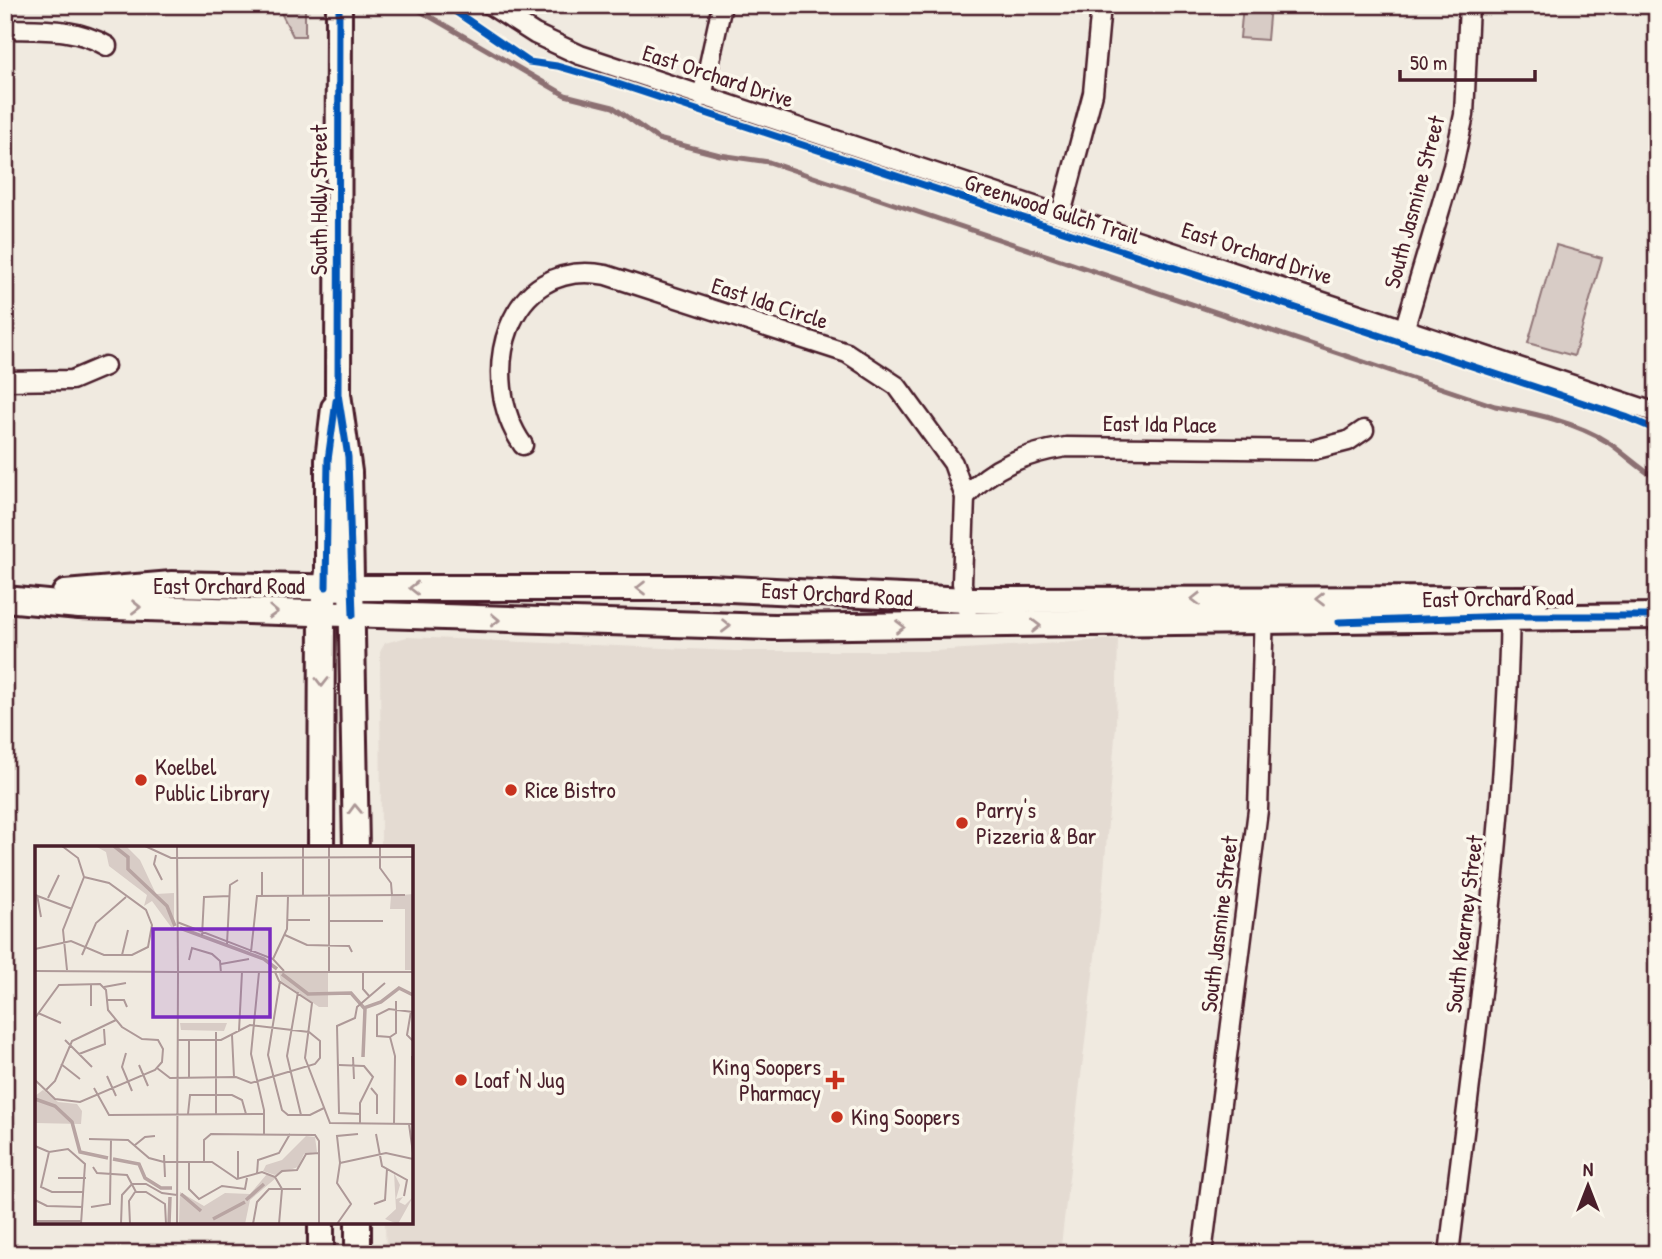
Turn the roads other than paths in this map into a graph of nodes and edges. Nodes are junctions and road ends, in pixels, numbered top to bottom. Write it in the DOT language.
graph roads {
  1 [pos="339,5"];
  2 [pos="490,5"];
  3 [pos="722,5"];
  4 [pos="1101,5"];
  5 [pos="1469,5"];
  6 [pos="5,29"];
  7 [pos="107,46"];
  8 [pos="702,97"];
  9 [pos="1061,214"];
  10 [pos="1405,327"];
  11 [pos="105,366"];
  12 [pos="5,381"];
  13 [pos="1657,413"];
  14 [pos="1364,430"];
  15 [pos="523,446"];
  16 [pos="965,496"];
  17 [pos="339,588"];
  18 [pos="12,599"];
  19 [pos="967,600"];
  20 [pos="1657,600"];
  21 [pos="1510,608"];
  22 [pos="1264,611"];
  23 [pos="322,614"];
  24 [pos="353,615"];
  25 [pos="1657,616"];
  26 [pos="968,626"];
  27 [pos="321,846"];
  28 [pos="356,846"];
  29 [pos="321,1224"];
  30 [pos="358,1224"];
  31 [pos="321,1254"];
  32 [pos="358,1254"];
  33 [pos="1202,1254"];
  34 [pos="1449,1254"];
  1 -- 17 [label="main road, South Holly Street"];
  2 -- 8 [label="street, East Orchard Drive"];
  3 -- 8 [label="street"];
  4 -- 9 [label="street"];
  5 -- 10 [label="street, South Jasmine Street"];
  6 -- 7 [label="street"];
  8 -- 9 [label="street, East Orchard Drive"];
  9 -- 10 [label="street, East Orchard Drive"];
  10 -- 13 [label="street, East Orchard Drive"];
  11 -- 12 [label="street"];
  14 -- 16 [label="street, East Ida Place"];
  15 -- 16 [label="street, East Ida Circle"];
  16 -- 19 [label="street, East Ida Circle"];
  17 -- 18 [label="main road, East Orchard Road"];
  19 -- 17 [label="main road, East Orchard Road, one-way"];
  17 -- 23 [label="main road, South Holly Street"];
  17 -- 24 [label="main road, South Holly Street"];
  18 -- 23 [label="main road, East Orchard Road, one-way"];
  22 -- 19 [label="main road, East Orchard Road, one-way"];
  19 -- 26 [label="street, East Ida Circle"];
  20 -- 21 [label="main road, East Orchard Road"];
  21 -- 22 [label="main road, East Orchard Road"];
  21 -- 25 [label="main road, East Orchard Road"];
  21 -- 34 [label="street, South Kearney Street"];
  26 -- 22 [label="main road, East Orchard Road, one-way"];
  22 -- 33 [label="street, South Jasmine Street"];
  23 -- 24 [label="main road, East Orchard Road"];
  23 -- 27 [label="main road, South Holly Street, one-way"];
  24 -- 26 [label="main road, East Orchard Road, one-way"];
  28 -- 24 [label="main road, South Holly Street, one-way"];
  29 -- 31 [label="main road"];
  30 -- 32 [label="main road"];
}
